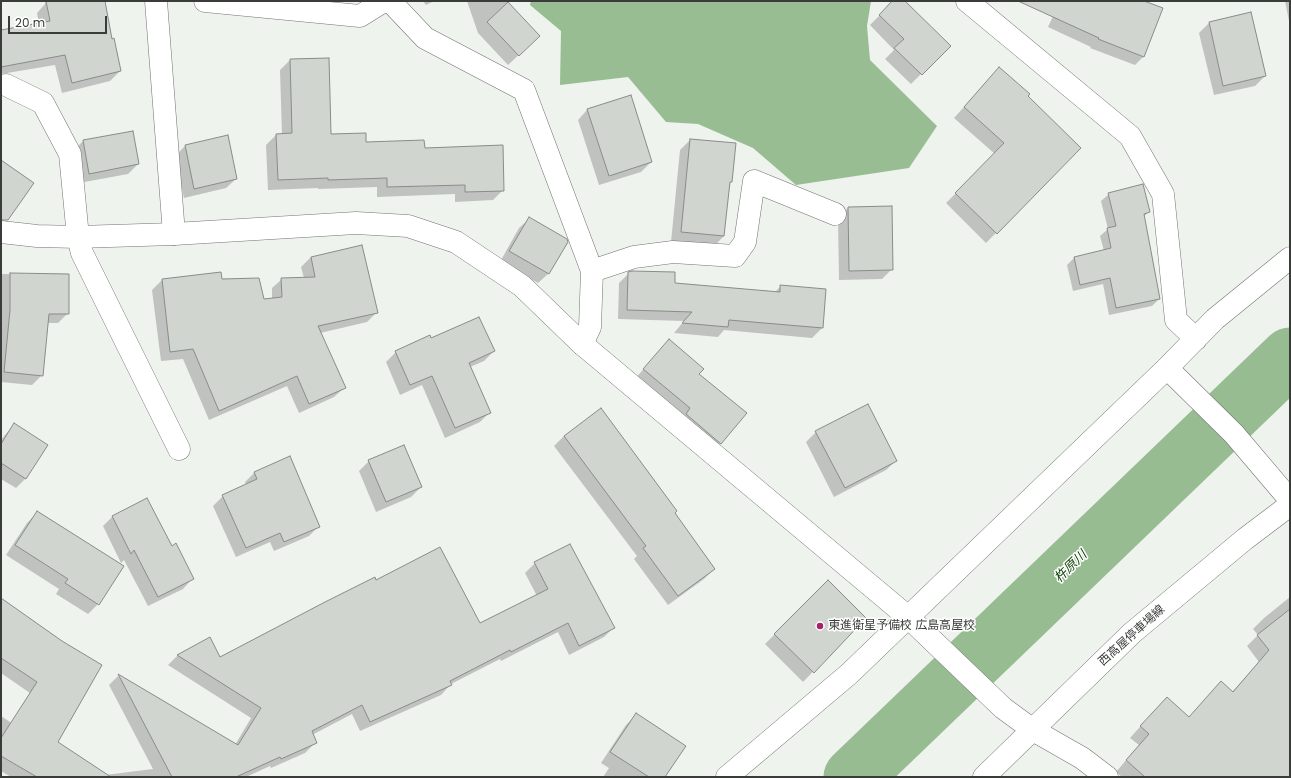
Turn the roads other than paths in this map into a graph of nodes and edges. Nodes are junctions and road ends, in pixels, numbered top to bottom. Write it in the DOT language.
graph roads {
  1 [pos="156,1"];
  2 [pos="205,1"];
  3 [pos="384,1"];
  4 [pos="390,1"];
  5 [pos="967,1"];
  6 [pos="6,85"];
  7 [pos="835,214"];
  8 [pos="1,232"];
  9 [pos="174,234"];
  10 [pos="78,237"];
  11 [pos="1290,258"];
  12 [pos="592,271"];
  13 [pos="1196,339"];
  14 [pos="582,344"];
  15 [pos="1174,374"];
  16 [pos="179,448"];
  17 [pos="1290,500"];
  18 [pos="1290,505"];
  19 [pos="914,623"];
  20 [pos="1033,730"];
  21 [pos="728,777"];
  22 [pos="984,777"];
  23 [pos="1107,777"];
  1 -- 9 [label="street"];
  2 -- 3 [label="street"];
  4 -- 12 [label="street"];
  5 -- 13 [label="street"];
  6 -- 10 [label="street"];
  7 -- 12 [label="street"];
  8 -- 10 [label="street"];
  9 -- 10 [label="street"];
  9 -- 14 [label="street"];
  10 -- 16 [label="street"];
  11 -- 13 [label="street"];
  12 -- 14 [label="street"];
  13 -- 15 [label="street"];
  14 -- 19 [label="street"];
  15 -- 17 [label="street"];
  15 -- 19 [label="street"];
  18 -- 20 [label="street, 西高屋停車場線"];
  19 -- 20 [label="street"];
  19 -- 21 [label="street"];
  20 -- 22 [label="street, 西高屋停車場線"];
  20 -- 23 [label="street"];
}
